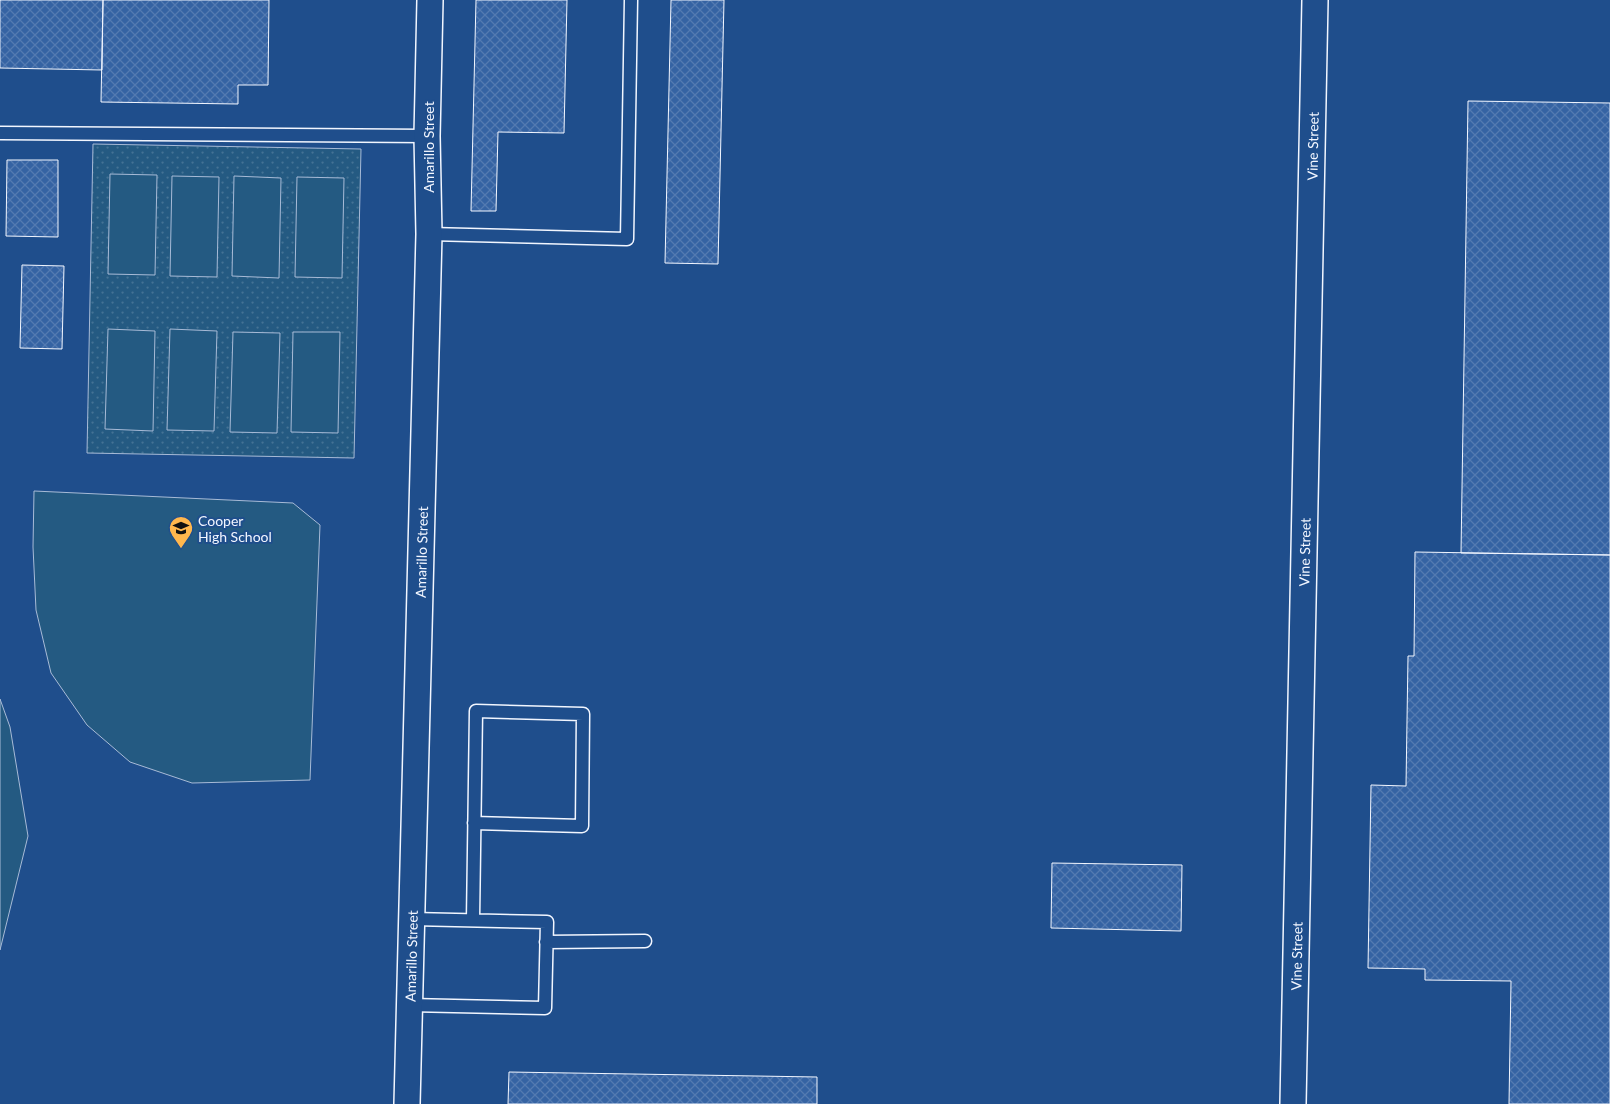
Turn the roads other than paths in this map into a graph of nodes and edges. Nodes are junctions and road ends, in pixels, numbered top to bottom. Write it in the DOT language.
graph roads {
  1 [pos="430,0"];
  2 [pos="631,0"];
  3 [pos="1315,0"];
  4 [pos="0,133"];
  5 [pos="427,136"];
  6 [pos="429,234"];
  7 [pos="474,823"];
  8 [pos="412,919"];
  9 [pos="473,920"];
  10 [pos="645,941"];
  11 [pos="546,942"];
  12 [pos="409,1004"];
  13 [pos="407,1104"];
  14 [pos="1293,1104"];
  1 -- 5 [label="street, Amarillo Street"];
  2 -- 6 [label="lane"];
  3 -- 14 [label="street, Vine Street"];
  4 -- 5 [label="lane"];
  5 -- 6 [label="street, Amarillo Street"];
  6 -- 8 [label="street, Amarillo Street"];
  7 -- 7 [label="lane"];
  7 -- 9 [label="lane"];
  8 -- 9 [label="lane"];
  8 -- 12 [label="street, Amarillo Street"];
  9 -- 11 [label="lane"];
  10 -- 11 [label="lane"];
  11 -- 12 [label="lane"];
  12 -- 13 [label="street, Amarillo Street"];
}
